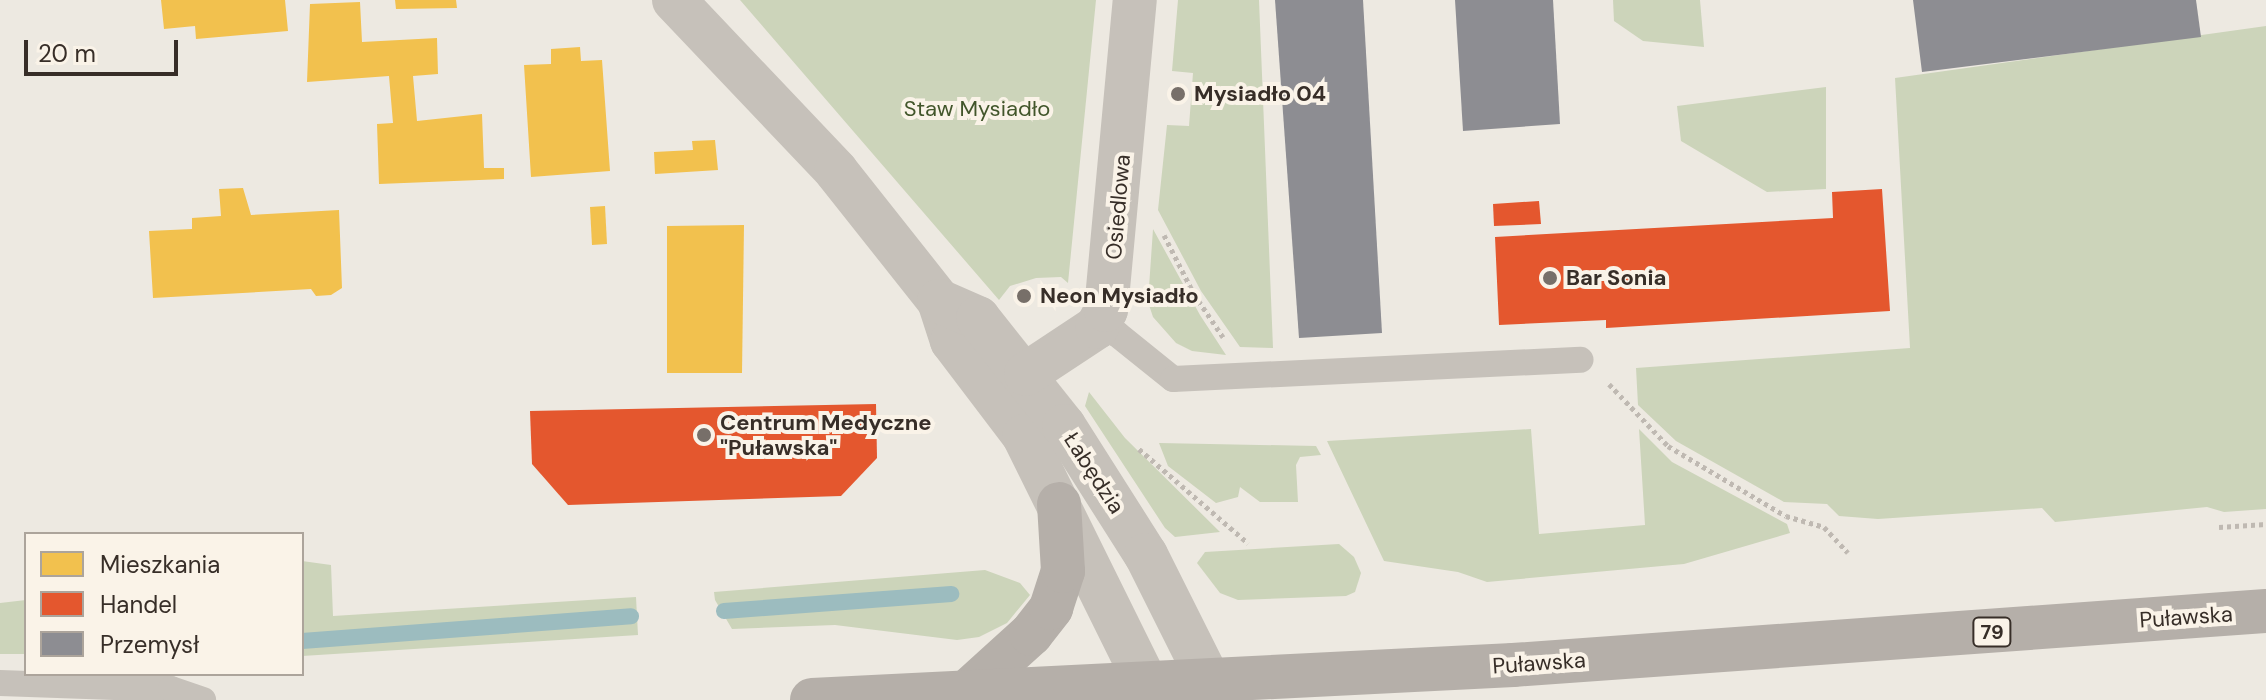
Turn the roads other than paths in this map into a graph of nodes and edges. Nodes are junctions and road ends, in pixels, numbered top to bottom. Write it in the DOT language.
graph roads {
  1 [pos="674,0"];
  2 [pos="1135,0"];
  3 [pos="1097,327"];
  4 [pos="1581,360"];
  5 [pos="1010,386"];
  6 [pos="1059,504"];
  7 [pos="2266,611"];
  8 [pos="1209,681"];
  9 [pos="0,683"];
  10 [pos="1146,683"];
  11 [pos="969,690"];
  12 [pos="203,700"];
  13 [pos="812,700"];
  1 -- 5 [label="street, Łabędzia"];
  2 -- 3 [label="street, Osiedlowa"];
  3 -- 4 [label="lane"];
  3 -- 5 [label="street"];
  5 -- 6 [label="street, Łabędzia"];
  5 -- 8 [label="street, Łabędzia"];
  6 -- 10 [label="street, Łabędzia"];
  6 -- 11 [label="main road"];
  7 -- 8 [label="main road, Puławska / 79"];
  8 -- 10 [label="main road, Puławska / 79"];
  9 -- 12 [label="lane"];
  10 -- 11 [label="main road, Puławska / 79"];
  11 -- 13 [label="main road, Puławska / 79"];
}
